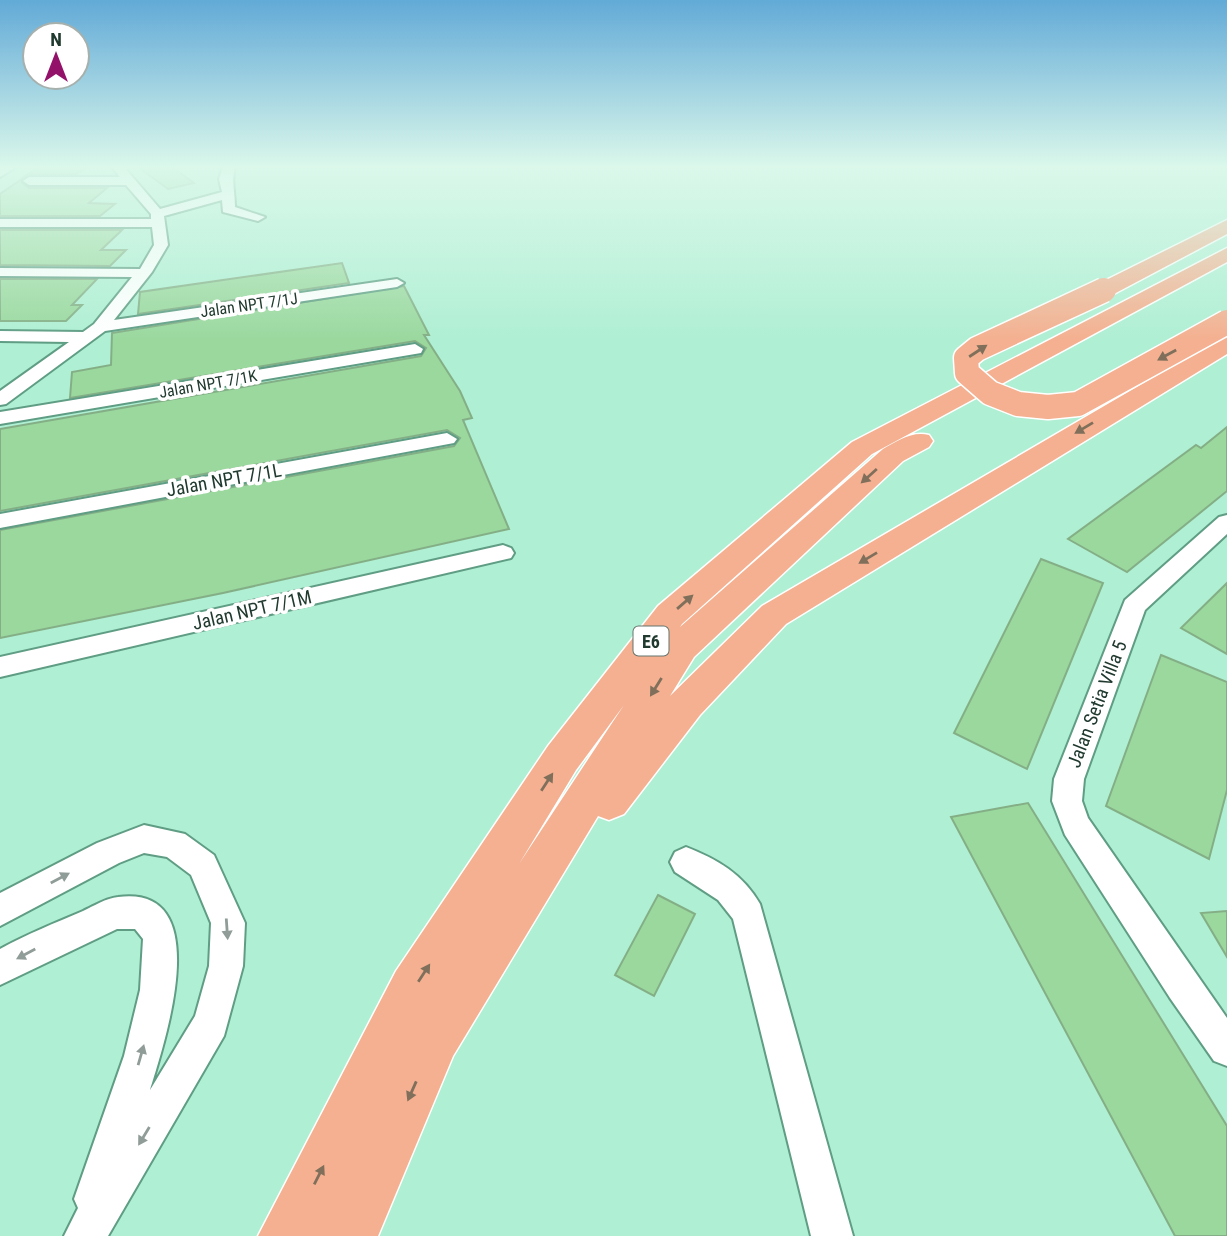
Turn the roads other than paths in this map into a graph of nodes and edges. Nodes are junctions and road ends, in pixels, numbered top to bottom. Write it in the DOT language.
graph roads {
  1 [pos="159,225"];
  2 [pos="1227,226"];
  3 [pos="1227,240"];
  4 [pos="1227,254"];
  5 [pos="0,272"];
  6 [pos="143,273"];
  7 [pos="1227,275"];
  8 [pos="397,283"];
  9 [pos="1227,322"];
  10 [pos="93,332"];
  11 [pos="0,336"];
  12 [pos="1227,344"];
  13 [pos="415,349"];
  14 [pos="1017,366"];
  15 [pos="0,400"];
  16 [pos="0,418"];
  17 [pos="447,439"];
  18 [pos="0,521"];
  19 [pos="1227,522"];
  20 [pos="503,553"];
  21 [pos="0,667"];
  22 [pos="686,862"];
  23 [pos="0,910"];
  24 [pos="0,968"];
  25 [pos="435,1038"];
  26 [pos="1227,1048"];
  27 [pos="84,1236"];
  28 [pos="288,1236"];
  29 [pos="348,1236"];
  30 [pos="832,1236"];
  1 -- 6 [label="street"];
  9 -- 2 [label="highway, one-way, bridge"];
  3 -- 14 [label="highway"];
  4 -- 14 [label="highway, E6"];
  5 -- 6 [label="street"];
  6 -- 10 [label="street"];
  7 -- 25 [label="highway, E6, one-way"];
  8 -- 10 [label="street, Jalan NPT 7/1J"];
  10 -- 11 [label="street, Jalan NPT 7/1J"];
  10 -- 15 [label="street"];
  12 -- 25 [label="highway, one-way"];
  13 -- 16 [label="street, Jalan NPT 7/1K"];
  28 -- 14 [label="highway, E6, one-way"];
  17 -- 18 [label="street, Jalan NPT 7/1L"];
  19 -- 26 [label="street, Jalan Setia Villa 5"];
  20 -- 21 [label="street, Jalan NPT 7/1M"];
  22 -- 30 [label="street"];
  23 -- 27 [label="street, one-way"];
  27 -- 24 [label="street, one-way"];
  25 -- 29 [label="highway, E6, one-way"];
}
